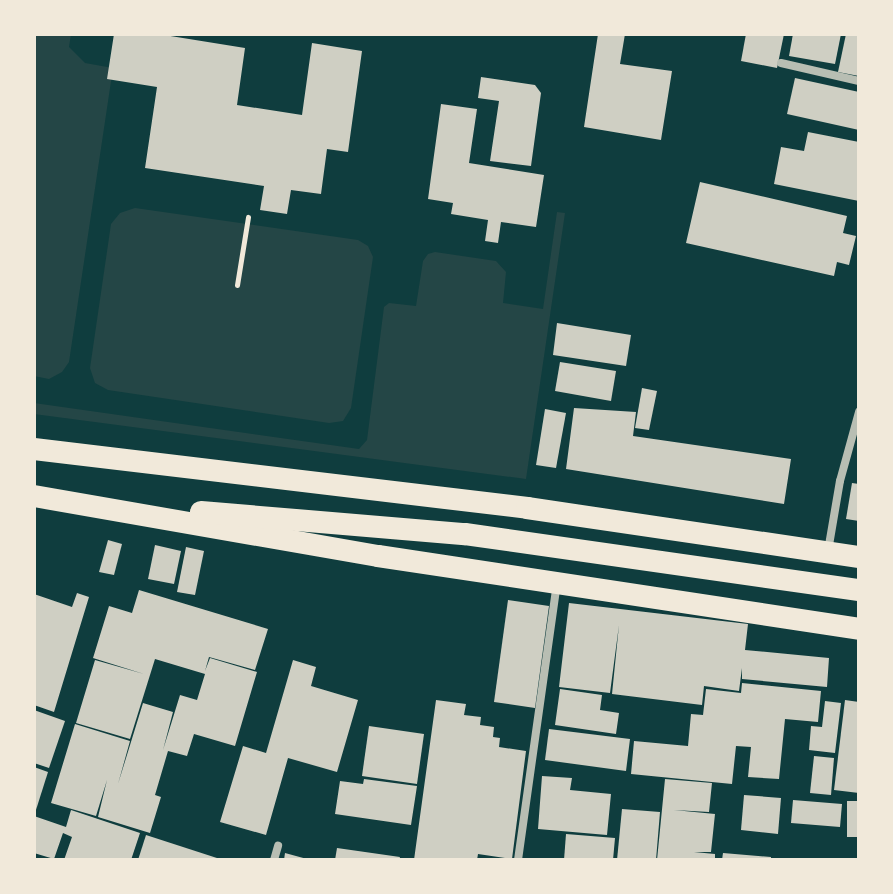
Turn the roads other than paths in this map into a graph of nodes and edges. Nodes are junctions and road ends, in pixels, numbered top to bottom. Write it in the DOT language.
graph roads {
  1 [pos="781,63"];
  2 [pos="859,81"];
  3 [pos="859,412"];
  4 [pos="34,449"];
  5 [pos="34,496"];
  6 [pos="67,501"];
  7 [pos="827,552"];
  8 [pos="859,557"];
  9 [pos="557,583"];
  10 [pos="859,590"];
  11 [pos="859,629"];
  12 [pos="278,846"];
  13 [pos="274,860"];
  14 [pos="518,860"];
  1 -- 2 [label="street"];
  3 -- 7 [label="street"];
  4 -- 7 [label="highway"];
  5 -- 6 [label="highway"];
  6 -- 9 [label="highway"];
  6 -- 10 [label="highway"];
  7 -- 8 [label="highway"];
  9 -- 11 [label="highway"];
  9 -- 14 [label="street"];
  12 -- 13 [label="street"];
}
